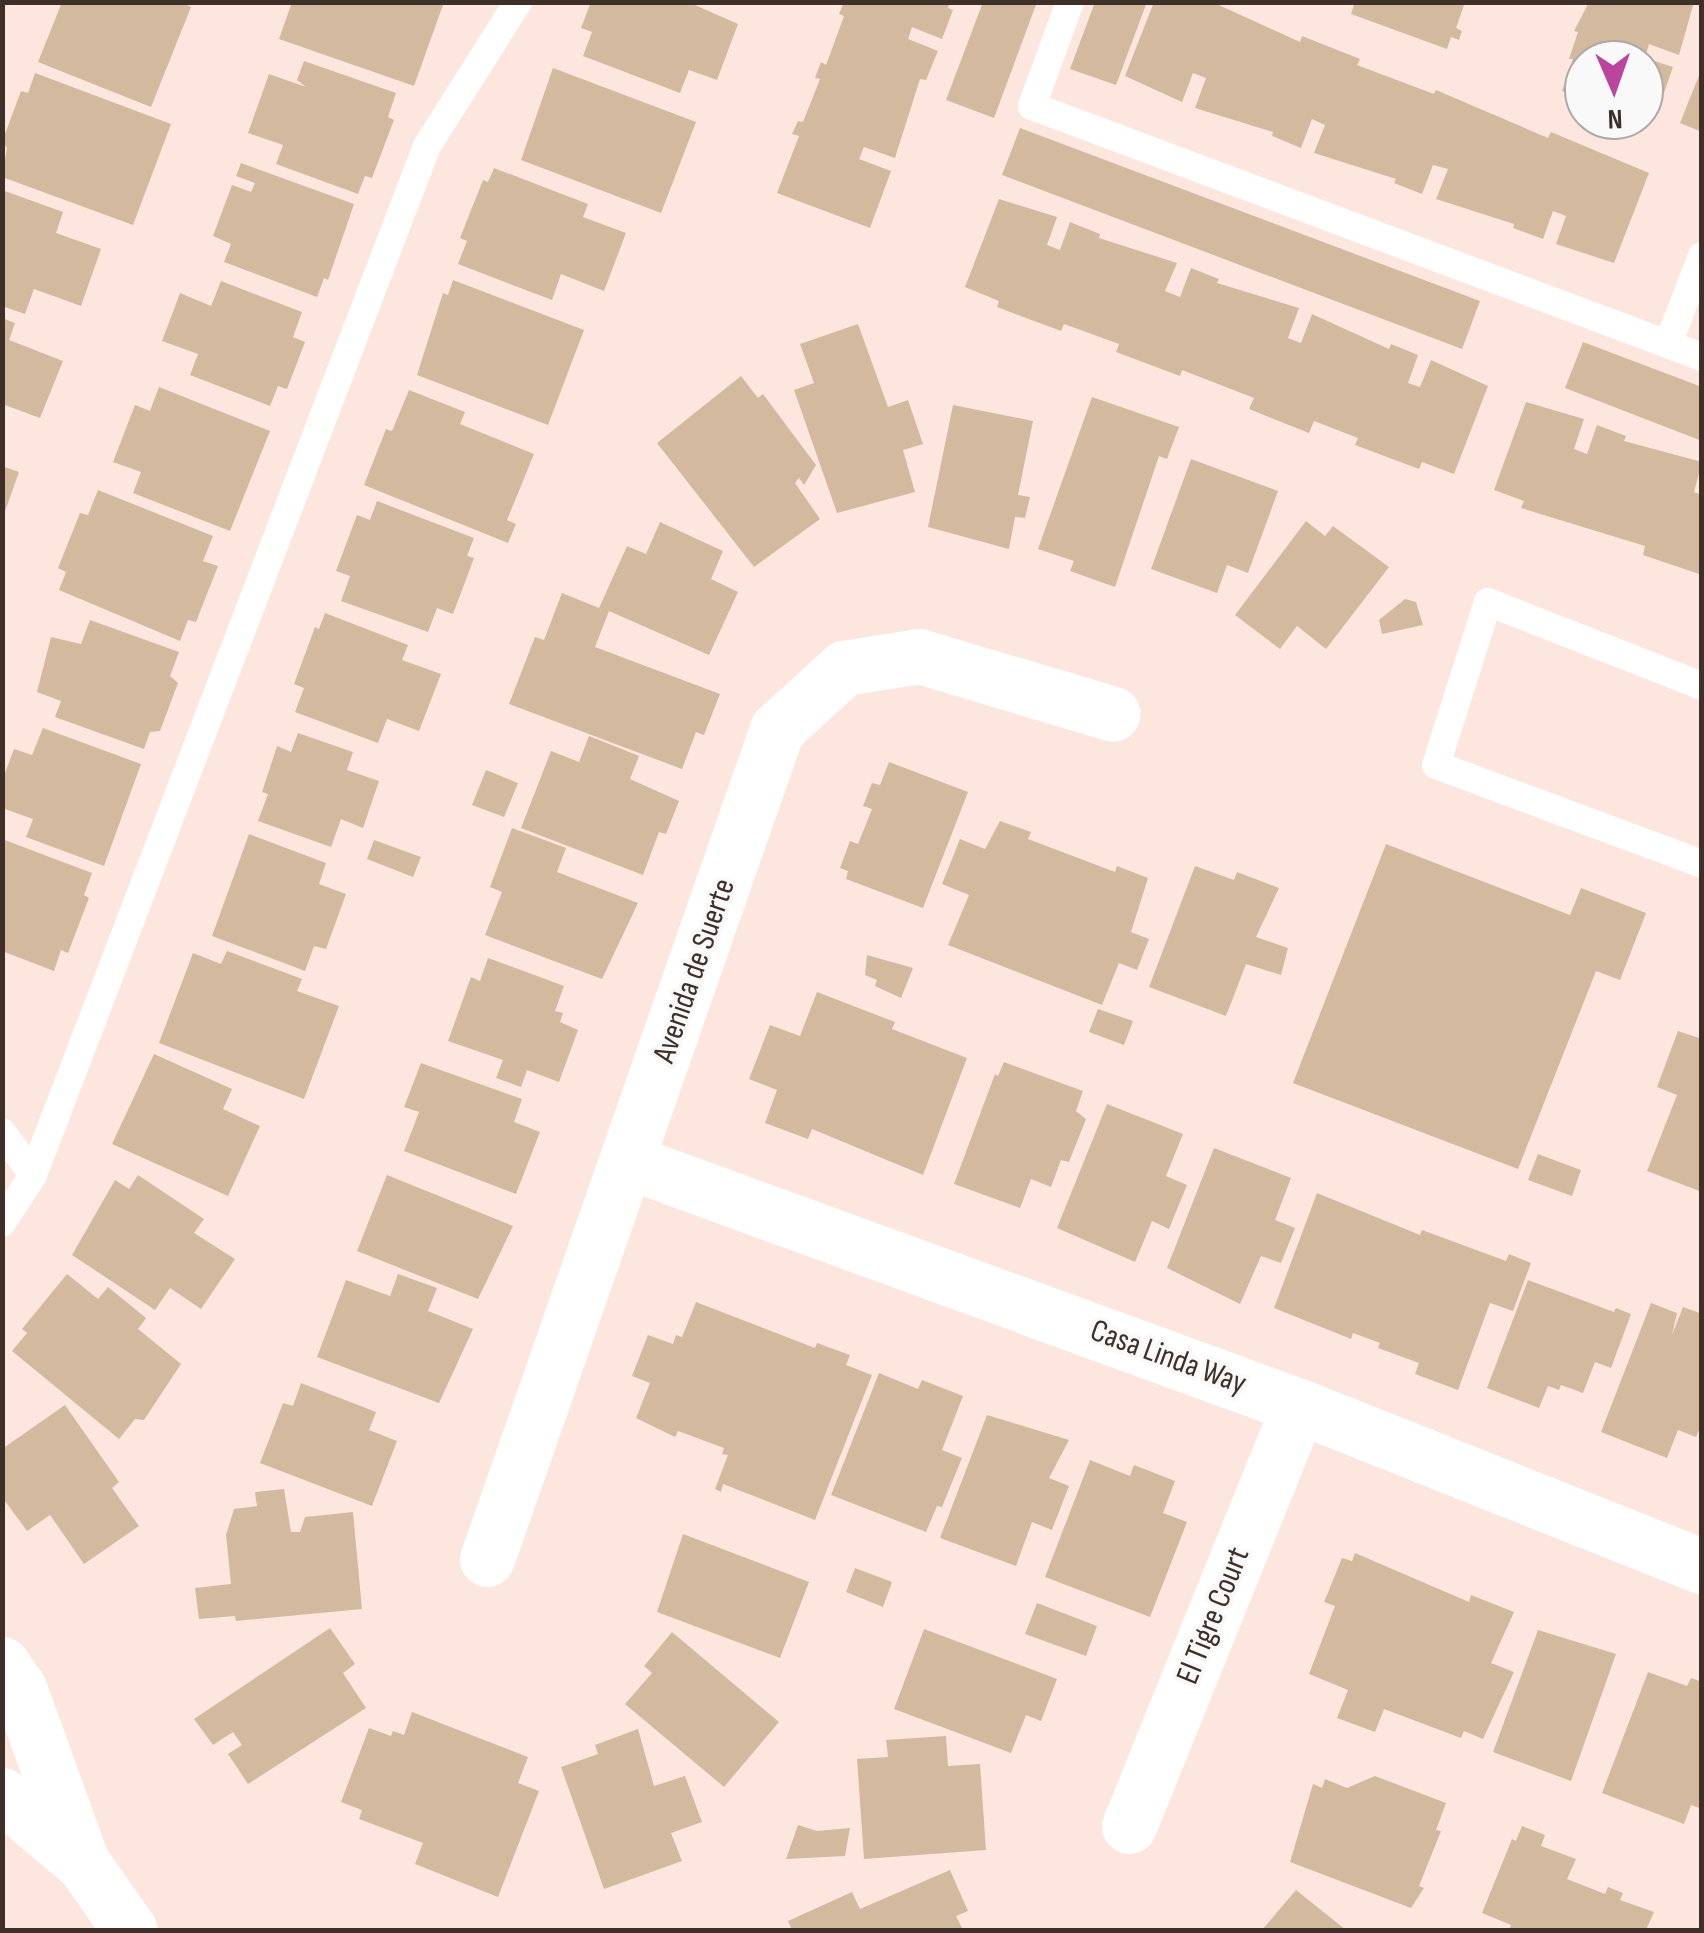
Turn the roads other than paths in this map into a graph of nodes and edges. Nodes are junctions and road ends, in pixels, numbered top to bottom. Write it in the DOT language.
graph roads {
  1 [pos="518,2"];
  2 [pos="1070,2"];
  3 [pos="1702,256"];
  4 [pos="1668,344"];
  5 [pos="1702,358"];
  6 [pos="1702,686"];
  7 [pos="1113,714"];
  8 [pos="1702,864"];
  9 [pos="2,1132"];
  10 [pos="630,1162"];
  11 [pos="34,1175"];
  12 [pos="2,1223"];
  13 [pos="1299,1406"];
  14 [pos="488,1559"];
  15 [pos="1702,1566"];
  16 [pos="2,1664"];
  17 [pos="2,1794"];
  18 [pos="1129,1826"];
  19 [pos="82,1862"];
  20 [pos="130,1930"];
  1 -- 11 [label="lane"];
  2 -- 4 [label="lane"];
  3 -- 4 [label="lane"];
  4 -- 5 [label="lane"];
  6 -- 8 [label="lane"];
  7 -- 10 [label="street, Avenida de Suerte"];
  9 -- 11 [label="lane"];
  10 -- 13 [label="street, Casa Linda Way"];
  10 -- 14 [label="street, Avenida de Suerte"];
  11 -- 12 [label="lane"];
  13 -- 15 [label="street, Casa Linda Way"];
  13 -- 18 [label="street, El Tigre Court"];
  16 -- 19 [label="street"];
  17 -- 19 [label="street"];
  19 -- 20 [label="street"];
}
